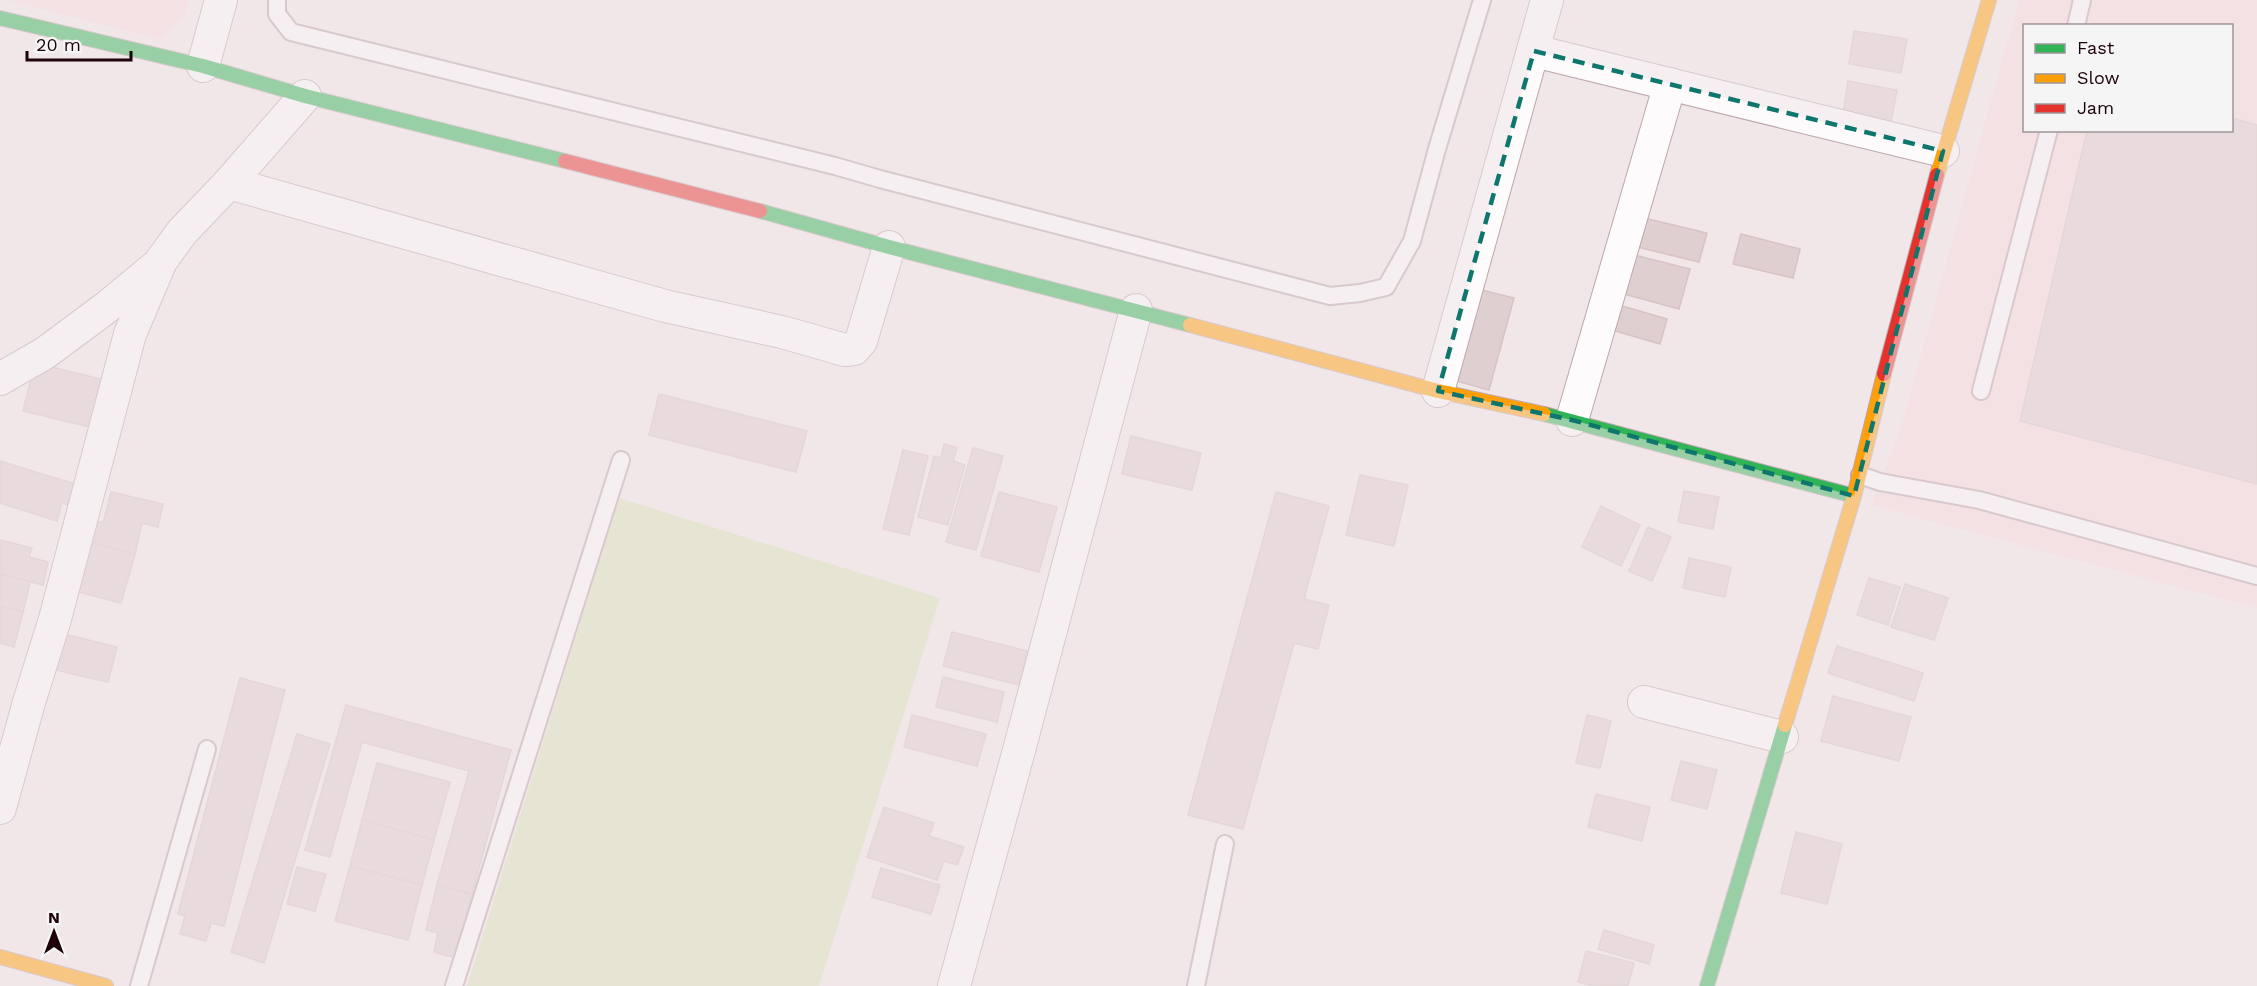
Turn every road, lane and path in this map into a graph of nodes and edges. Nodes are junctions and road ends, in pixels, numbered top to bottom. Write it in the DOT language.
graph roads {
  1 [pos="221,0"];
  2 [pos="277,0"];
  3 [pos="1482,0"];
  4 [pos="1547,0"];
  5 [pos="1989,0"];
  6 [pos="2082,0"];
  7 [pos="0,18"];
  8 [pos="2076,24"];
  9 [pos="1534,51"];
  10 [pos="203,66"];
  11 [pos="1670,84"];
  12 [pos="305,96"];
  13 [pos="2048,132"];
  14 [pos="1943,151"];
  15 [pos="229,183"];
  16 [pos="888,247"];
  17 [pos="161,261"];
  18 [pos="1136,310"];
  19 [pos="0,379"];
  20 [pos="1438,391"];
  21 [pos="1981,391"];
  22 [pos="1572,420"];
  23 [pos="621,460"];
  24 [pos="1860,475"];
  25 [pos="1854,496"];
  26 [pos="2257,576"];
  27 [pos="1644,702"];
  28 [pos="1782,736"];
  29 [pos="207,749"];
  30 [pos="0,808"];
  31 [pos="1225,844"];
  32 [pos="0,957"];
  33 [pos="106,986"];
  34 [pos="139,986"];
  35 [pos="454,986"];
  36 [pos="954,986"];
  37 [pos="1196,986"];
  38 [pos="1707,986"];
  1 -- 10 [label="street"];
  2 -- 3 [label="lane"];
  4 -- 9 [label="street"];
  5 -- 14 [label="street"];
  6 -- 8 [label="lane"];
  7 -- 10 [label="street"];
  9 -- 11 [label="street"];
  9 -- 20 [label="street"];
  10 -- 12 [label="street"];
  11 -- 14 [label="street"];
  11 -- 22 [label="street"];
  12 -- 15 [label="street"];
  12 -- 16 [label="street"];
  13 -- 21 [label="lane"];
  14 -- 24 [label="street"];
  15 -- 16 [label="street"];
  15 -- 17 [label="street"];
  16 -- 18 [label="street"];
  17 -- 19 [label="street"];
  17 -- 30 [label="street"];
  18 -- 20 [label="street"];
  18 -- 36 [label="street"];
  20 -- 22 [label="street"];
  22 -- 25 [label="street"];
  23 -- 35 [label="lane"];
  24 -- 25 [label="street"];
  24 -- 26 [label="lane"];
  25 -- 28 [label="street"];
  27 -- 28 [label="street"];
  28 -- 38 [label="street"];
  29 -- 34 [label="lane"];
  31 -- 37 [label="lane"];
  32 -- 33 [label="street"];
}
